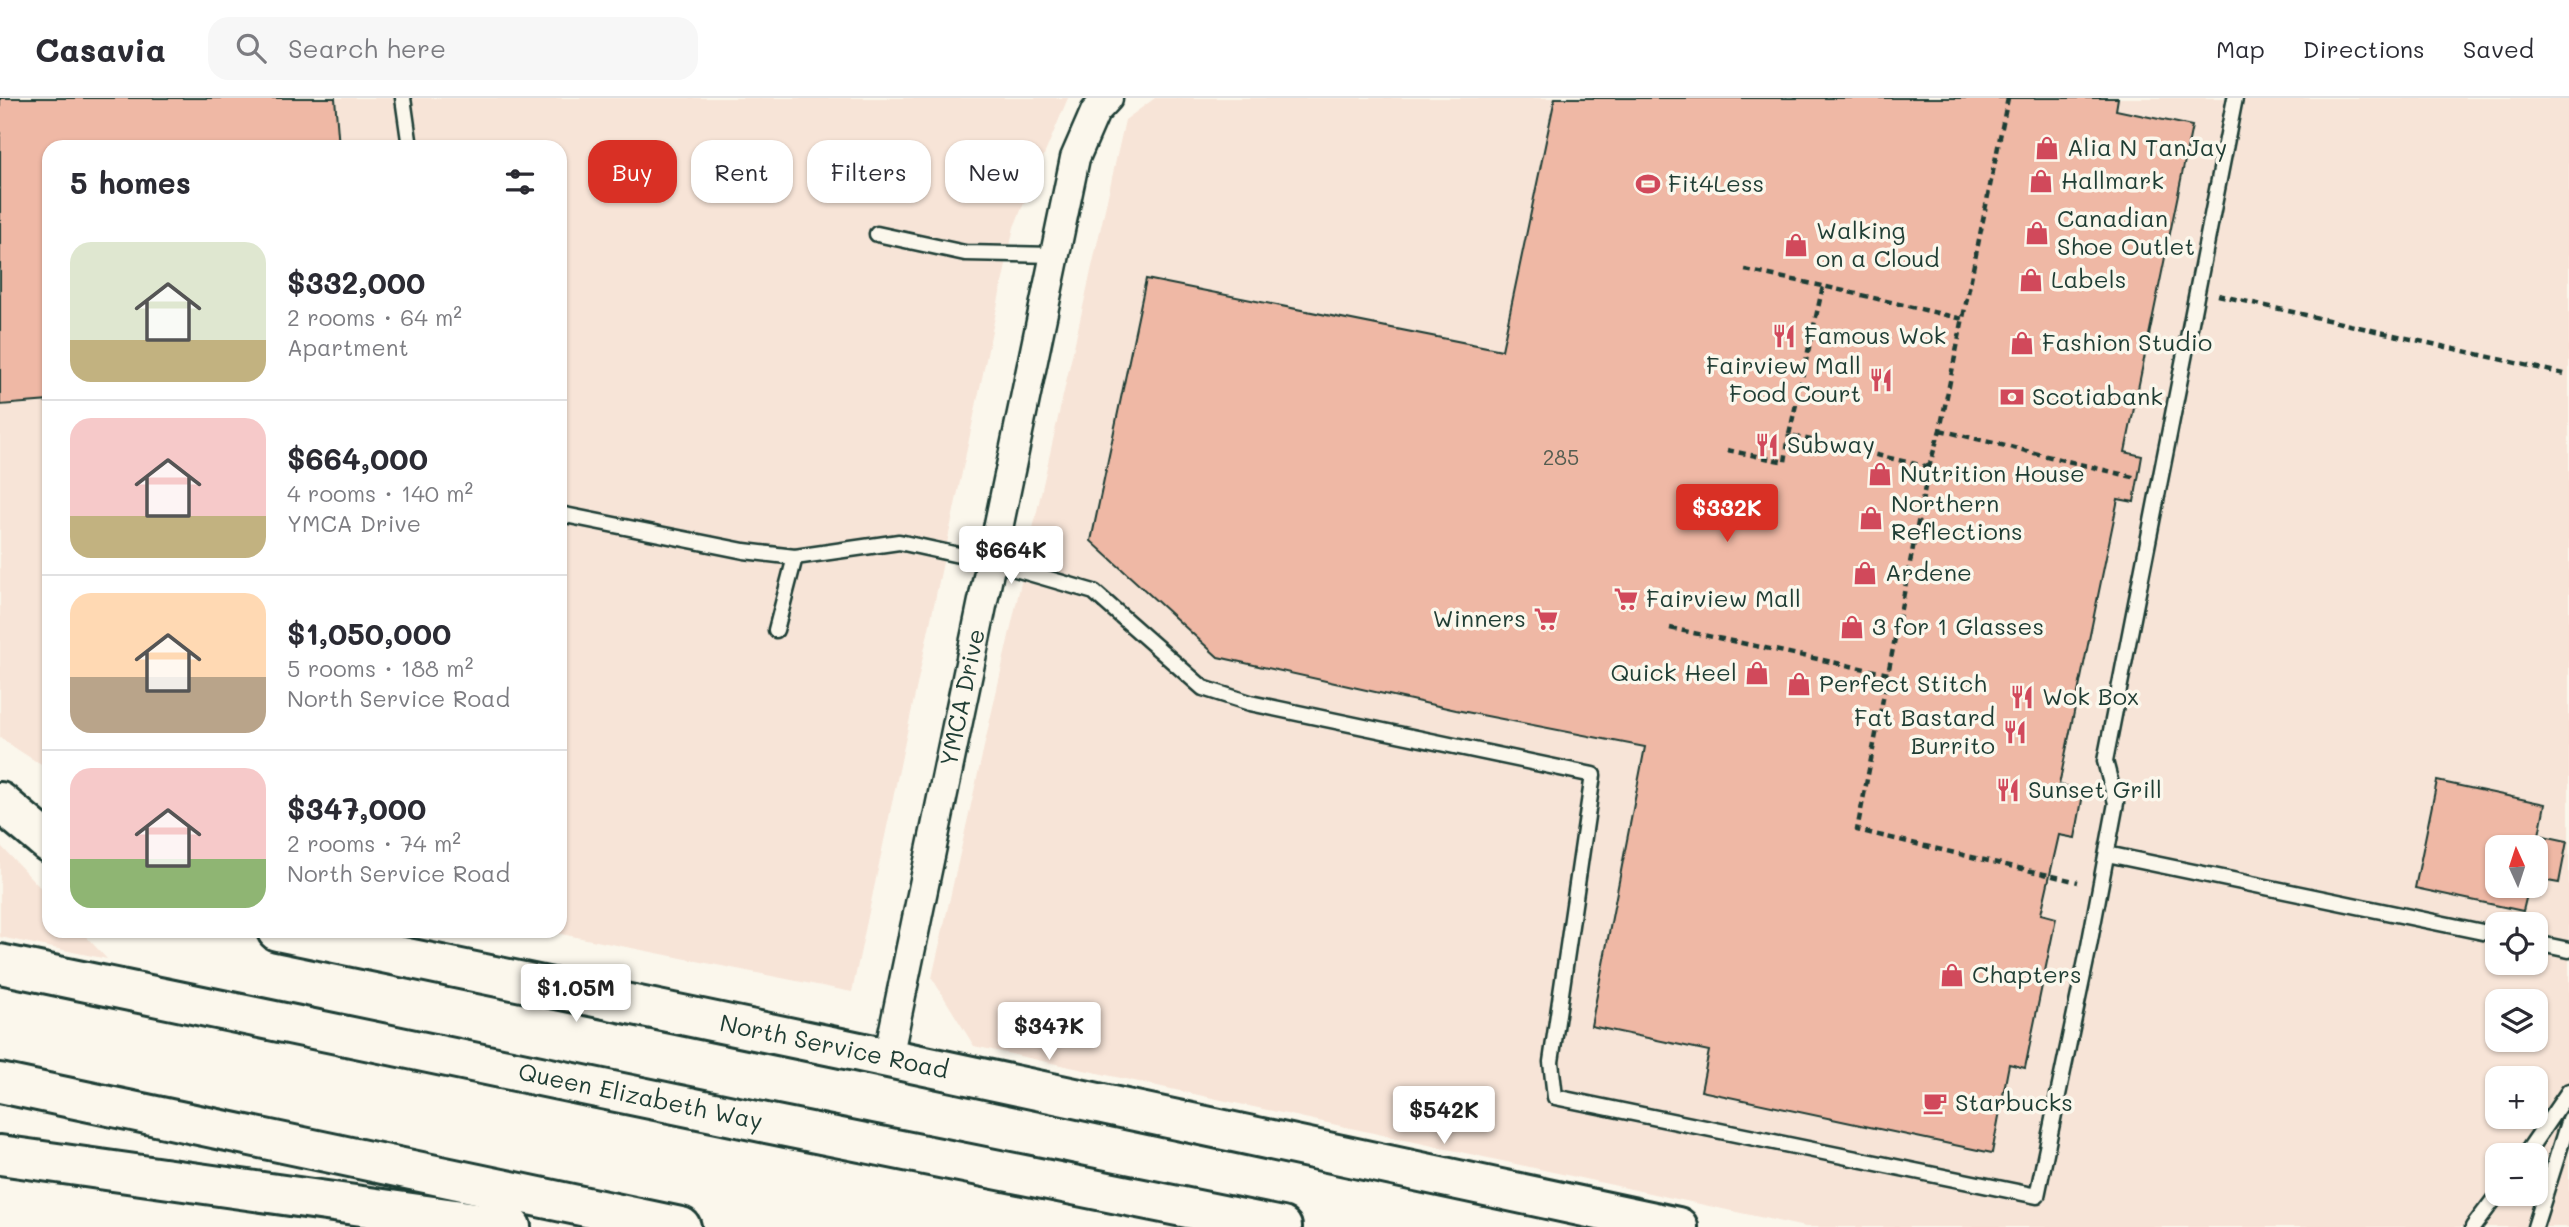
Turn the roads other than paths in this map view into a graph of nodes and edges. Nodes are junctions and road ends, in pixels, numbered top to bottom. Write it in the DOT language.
graph roads {
  1 [pos="403,98"];
  2 [pos="1108,98"];
  3 [pos="2235,98"];
  4 [pos="409,140"];
  5 [pos="877,234"];
  6 [pos="1055,255"];
  7 [pos="567,515"];
  8 [pos="794,557"];
  9 [pos="991,562"];
  10 [pos="776,630"];
  11 [pos="0,802"];
  12 [pos="42,837"];
  13 [pos="2107,854"];
  14 [pos="2485,933"];
  15 [pos="311,938"];
  16 [pos="2548,946"];
  17 [pos="2569,950"];
  18 [pos="0,955"];
  19 [pos="0,964"];
  20 [pos="93,982"];
  21 [pos="888,1058"];
  22 [pos="0,1083"];
  23 [pos="2569,1091"];
  24 [pos="2569,1119"];
  25 [pos="2533,1143"];
  26 [pos="0,1155"];
  27 [pos="2489,1206"];
  28 [pos="2492,1206"];
  29 [pos="511,1227"];
  30 [pos="681,1227"];
  31 [pos="1282,1227"];
  32 [pos="1678,1227"];
  33 [pos="2473,1227"];
  34 [pos="2484,1227"];
  35 [pos="2535,1227"];
  1 -- 4 [label="lane"];
  2 -- 6 [label="street, YMCA Drive"];
  3 -- 13 [label="lane"];
  5 -- 6 [label="lane"];
  6 -- 9 [label="street, YMCA Drive"];
  7 -- 8 [label="lane"];
  8 -- 9 [label="lane"];
  8 -- 10 [label="lane"];
  9 -- 13 [label="lane"];
  9 -- 21 [label="street, YMCA Drive"];
  11 -- 12 [label="main road"];
  13 -- 14 [label="lane"];
  15 -- 21 [label="main road, North Service Road"];
  16 -- 17 [label="lane"];
  18 -- 20 [label="main road"];
  19 -- 20 [label="main road, Queen Elizabeth Way"];
  20 -- 31 [label="main road, Queen Elizabeth Way"];
  21 -- 32 [label="main road, North Service Road"];
  22 -- 30 [label="main road"];
  23 -- 25 [label="lane"];
  24 -- 35 [label="lane"];
  26 -- 29 [label="main road"];
  27 -- 33 [label="lane"];
  28 -- 34 [label="lane"];
}
